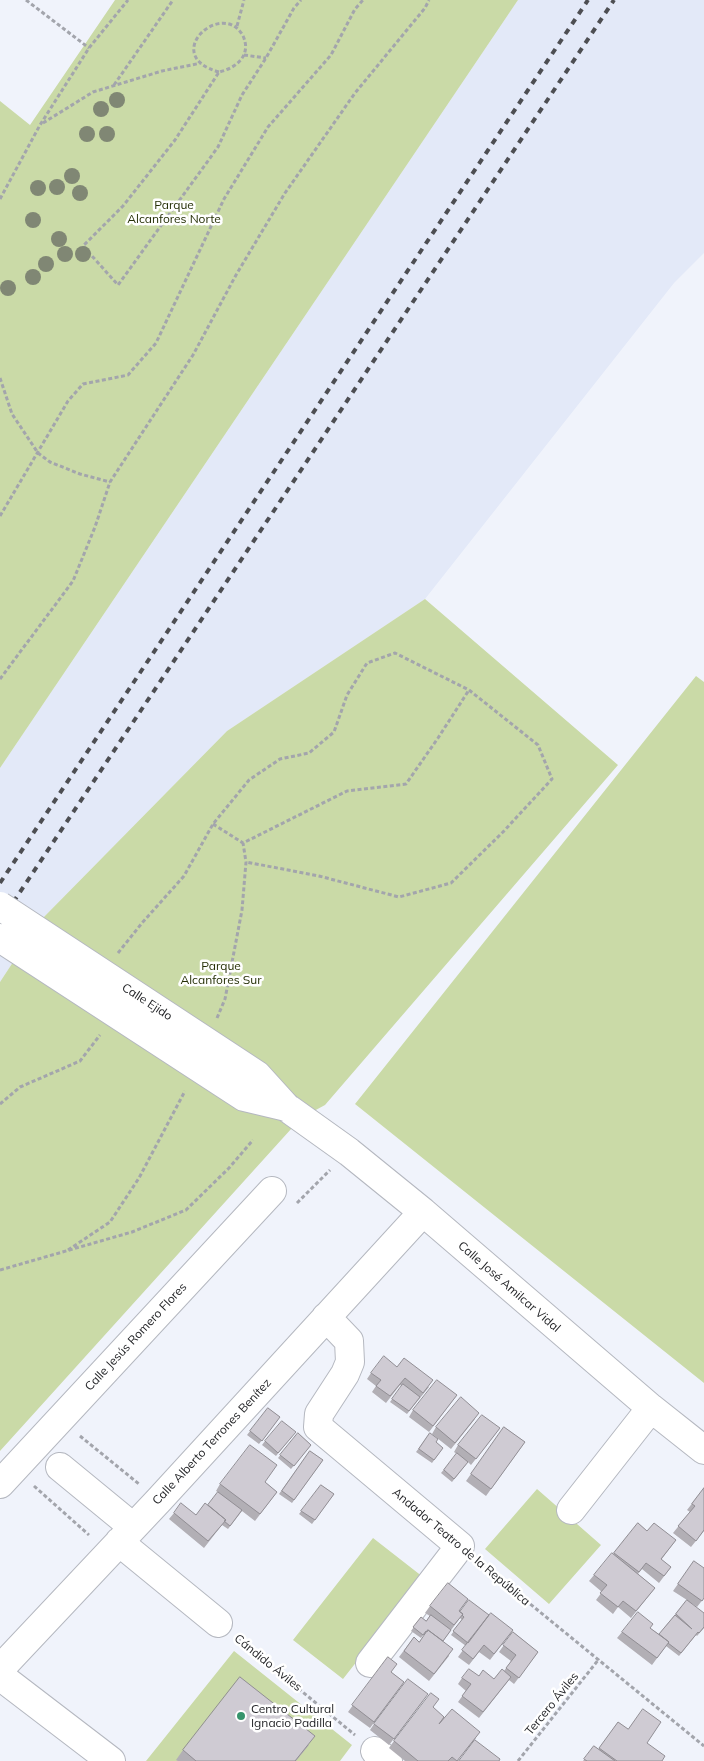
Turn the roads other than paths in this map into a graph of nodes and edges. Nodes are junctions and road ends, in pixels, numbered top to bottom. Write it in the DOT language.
graph roads {
  1 [pos="0,906"];
  2 [pos="0,938"];
  3 [pos="286,1107"];
  4 [pos="312,1126"];
  5 [pos="272,1190"];
  6 [pos="423,1212"];
  7 [pos="326,1317"];
  8 [pos="651,1408"];
  9 [pos="704,1450"];
  10 [pos="60,1468"];
  11 [pos="7,1476"];
  12 [pos="571,1510"];
  13 [pos="120,1541"];
  14 [pos="218,1623"];
  15 [pos="370,1663"];
  16 [pos="0,1669"];
  17 [pos="0,1676"];
  18 [pos="111,1761"];
  1 -- 3 [label="street, Calle Ejido, bridge"];
  2 -- 3 [label="street, Calle Ejido, bridge"];
  3 -- 4 [label="street, Calle Ejido"];
  4 -- 6 [label="street, Calle José Amilcar Vidal"];
  5 -- 11 [label="street, Calle Jesús Romero Flores"];
  6 -- 7 [label="street, Calle Alberto Terrones Benítez"];
  6 -- 8 [label="street, Calle José Amilcar Vidal"];
  7 -- 13 [label="street, Calle Alberto Terrones Benítez"];
  7 -- 15 [label="street, Andador Teatro de la República"];
  8 -- 9 [label="street, Calle José Amilcar Vidal"];
  8 -- 12 [label="street"];
  10 -- 13 [label="street"];
  13 -- 14 [label="street"];
  13 -- 16 [label="street, Calle Alberto Terrones Benítez"];
  17 -- 18 [label="street"];
}
